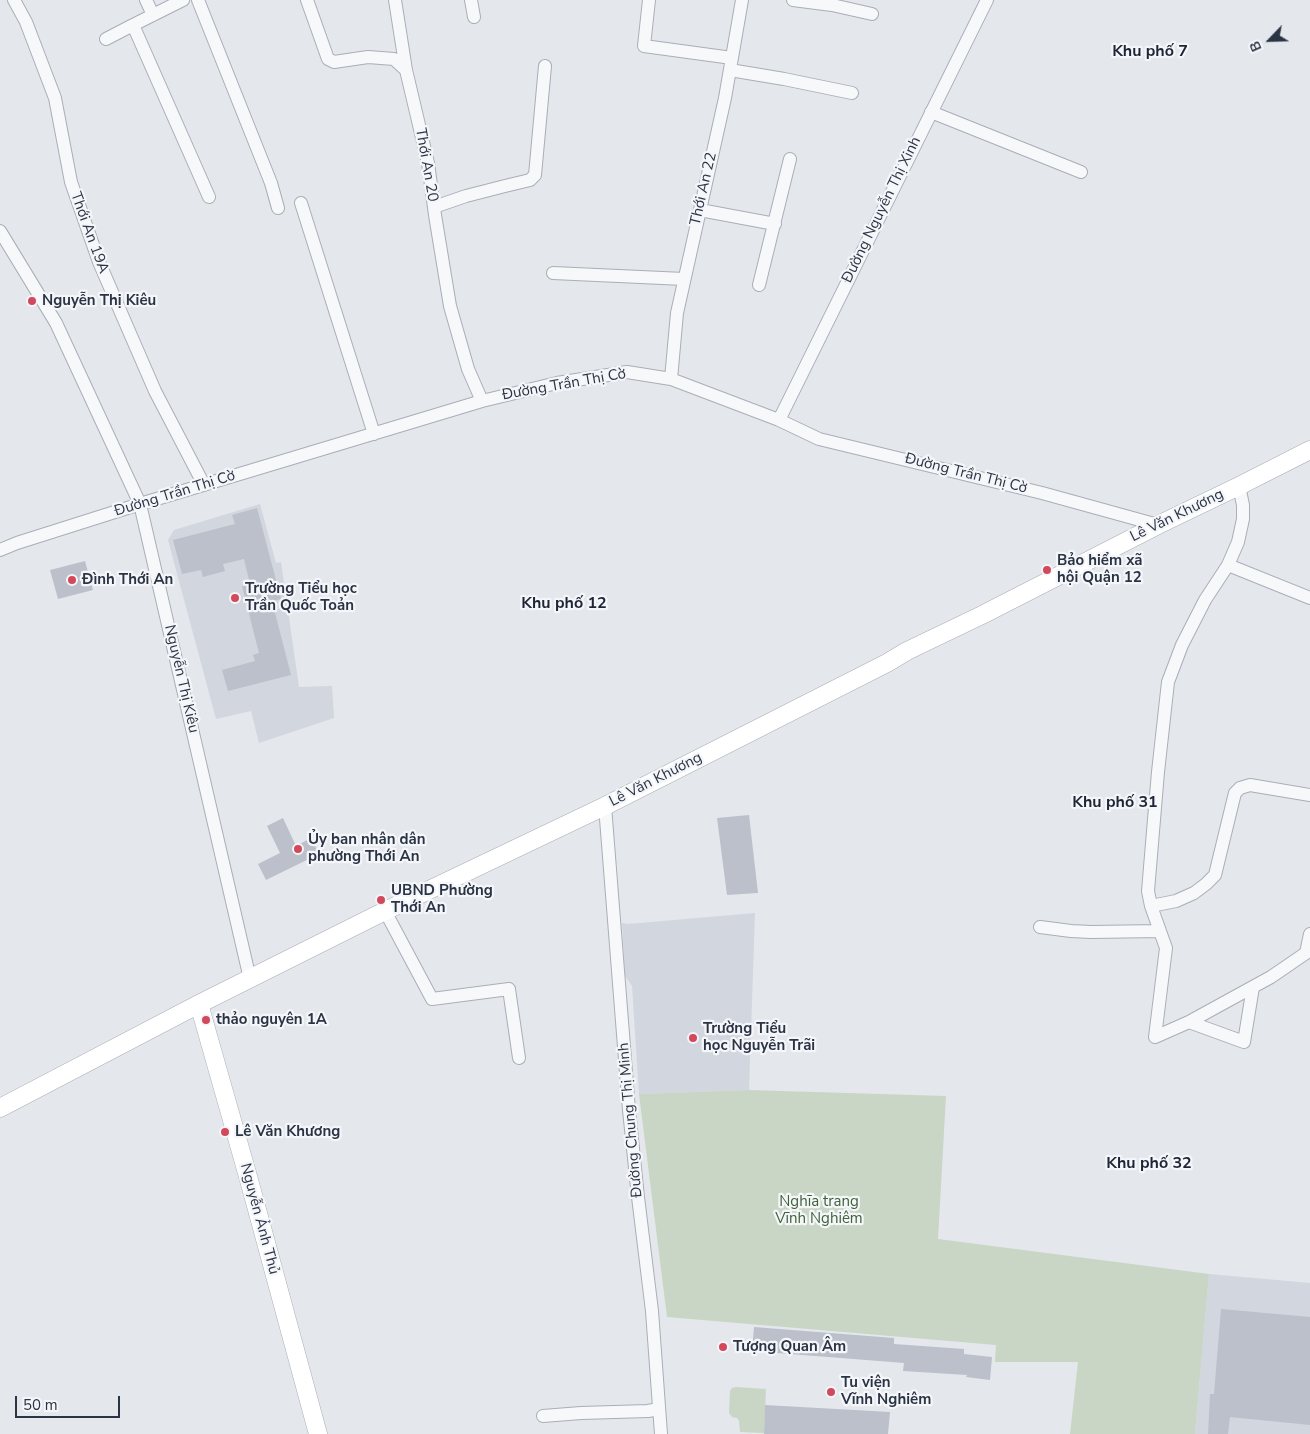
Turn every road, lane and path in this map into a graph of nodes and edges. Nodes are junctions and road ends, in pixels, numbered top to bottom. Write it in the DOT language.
graph roads {
  1 [pos="14,0"];
  2 [pos="146,0"];
  3 [pos="183,0"];
  4 [pos="198,0"];
  5 [pos="307,0"];
  6 [pos="395,0"];
  7 [pos="471,0"];
  8 [pos="649,0"];
  9 [pos="742,0"];
  10 [pos="794,0"];
  11 [pos="987,0"];
  12 [pos="872,14"];
  13 [pos="153,15"];
  14 [pos="474,17"];
  15 [pos="134,25"];
  16 [pos="106,39"];
  17 [pos="731,64"];
  18 [pos="545,66"];
  19 [pos="406,70"];
  20 [pos="852,93"];
  21 [pos="931,112"];
  22 [pos="790,159"];
  23 [pos="1081,172"];
  24 [pos="209,197"];
  25 [pos="301,203"];
  26 [pos="434,207"];
  27 [pos="278,208"];
  28 [pos="700,210"];
  29 [pos="775,224"];
  30 [pos="0,231"];
  31 [pos="553,273"];
  32 [pos="684,279"];
  33 [pos="759,285"];
  34 [pos="671,379"];
  35 [pos="482,401"];
  36 [pos="779,420"];
  37 [pos="374,434"];
  38 [pos="1310,450"];
  39 [pos="204,485"];
  40 [pos="1239,486"];
  41 [pos="140,504"];
  42 [pos="1158,525"];
  43 [pos="0,550"];
  44 [pos="1228,565"];
  45 [pos="1310,598"];
  46 [pos="1310,795"];
  47 [pos="605,806"];
  48 [pos="1151,906"];
  49 [pos="385,911"];
  50 [pos="1040,927"];
  51 [pos="1160,931"];
  52 [pos="1310,934"];
  53 [pos="250,978"];
  54 [pos="1253,987"];
  55 [pos="199,1004"];
  56 [pos="1189,1022"];
  57 [pos="519,1058"];
  58 [pos="0,1108"];
  59 [pos="660,1409"];
  60 [pos="543,1416"];
  61 [pos="318,1434"];
  62 [pos="661,1434"];
  1 -- 39 [label="street, Thới An 19A"];
  2 -- 13 [label="street"];
  3 -- 13 [label="street"];
  4 -- 27 [label="street"];
  5 -- 19 [label="street"];
  6 -- 19 [label="street, Thới An 20"];
  7 -- 14 [label="street"];
  8 -- 17 [label="street"];
  9 -- 17 [label="street, Thới An 22"];
  10 -- 12 [label="street"];
  11 -- 21 [label="street, Đường Nguyễn Thị Xinh"];
  13 -- 15 [label="street"];
  15 -- 16 [label="street"];
  15 -- 24 [label="street"];
  17 -- 20 [label="street"];
  17 -- 28 [label="street, Thới An 22"];
  18 -- 26 [label="street"];
  19 -- 26 [label="street, Thới An 20"];
  21 -- 23 [label="street"];
  21 -- 36 [label="street, Đường Nguyễn Thị Xinh"];
  22 -- 29 [label="street"];
  25 -- 37 [label="street"];
  26 -- 35 [label="street, Thới An 20"];
  28 -- 29 [label="street"];
  28 -- 32 [label="street, Thới An 22"];
  29 -- 33 [label="street"];
  30 -- 41 [label="street, Nguyễn Thị Kiêu"];
  31 -- 32 [label="street"];
  32 -- 34 [label="street, Thới An 22"];
  34 -- 35 [label="street, Đường Trần Thị Cờ"];
  34 -- 36 [label="street, Đường Trần Thị Cờ"];
  35 -- 37 [label="street, Đường Trần Thị Cờ"];
  36 -- 42 [label="street, Đường Trần Thị Cờ"];
  37 -- 39 [label="street, Đường Trần Thị Cờ"];
  38 -- 40 [label="main road, Lê Văn Khương"];
  39 -- 41 [label="street, Đường Trần Thị Cờ"];
  40 -- 42 [label="main road, Lê Văn Khương"];
  40 -- 44 [label="street"];
  41 -- 43 [label="street, Đường Trần Thị Cờ"];
  41 -- 53 [label="street, Nguyễn Thị Kiêu"];
  42 -- 47 [label="main road, Lê Văn Khương"];
  44 -- 45 [label="street"];
  44 -- 48 [label="street"];
  46 -- 48 [label="street"];
  47 -- 49 [label="main road, Lê Văn Khương"];
  47 -- 59 [label="street, Đường Chung Thị Minh"];
  48 -- 51 [label="street"];
  49 -- 53 [label="main road, Lê Văn Khương"];
  49 -- 57 [label="street"];
  50 -- 51 [label="street"];
  51 -- 56 [label="street"];
  52 -- 54 [label="street"];
  53 -- 55 [label="main road, Lê Văn Khương"];
  54 -- 56 [label="street"];
  54 -- 56 [label="street"];
  55 -- 58 [label="main road, Lê Văn Khương"];
  55 -- 61 [label="main road, Nguyễn Ảnh Thủ"];
  59 -- 60 [label="street"];
  59 -- 62 [label="street, Đường Chung Thị Minh"];
}
